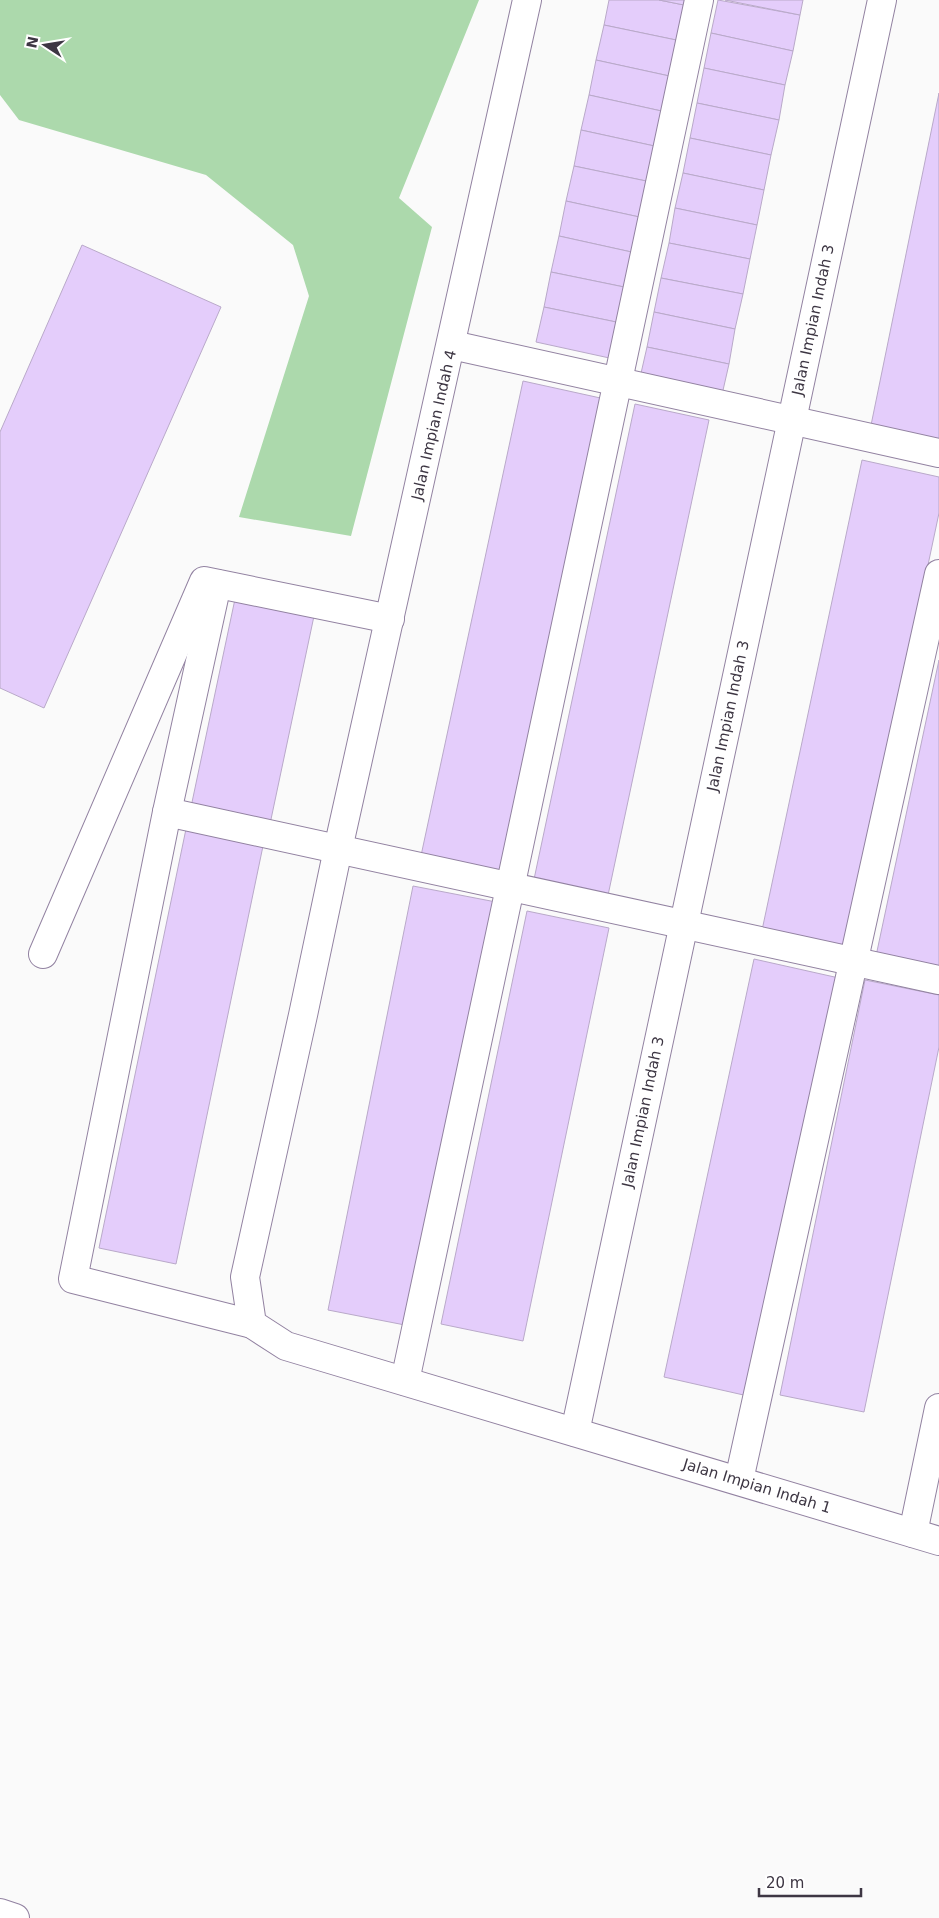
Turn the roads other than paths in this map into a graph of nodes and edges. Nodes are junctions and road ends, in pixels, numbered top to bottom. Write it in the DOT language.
graph roads {
  1 [pos="527,0"];
  2 [pos="699,0"];
  3 [pos="882,0"];
  4 [pos="452,344"];
  5 [pos="618,382"];
  6 [pos="791,420"];
  7 [pos="939,453"];
  8 [pos="939,574"];
  9 [pos="217,584"];
  10 [pos="390,619"];
  11 [pos="167,812"];
  12 [pos="338,849"];
  13 [pos="510,887"];
  14 [pos="683,925"];
  15 [pos="43,954"];
  16 [pos="854,961"];
  17 [pos="939,980"];
  18 [pos="252,1324"];
  19 [pos="405,1381"];
  20 [pos="939,1408"];
  21 [pos="574,1432"];
  22 [pos="739,1480"];
  23 [pos="913,1533"];
  24 [pos="939,1541"];
  25 [pos="0,1913"];
  26 [pos="14,1918"];
  1 -- 4 [label="street, Jalan Impian Indah 4"];
  2 -- 5 [label="street"];
  3 -- 6 [label="street, Jalan Impian Indah 3"];
  4 -- 5 [label="street"];
  4 -- 10 [label="street, Jalan Impian Indah 4"];
  5 -- 6 [label="street"];
  5 -- 13 [label="street"];
  6 -- 7 [label="street"];
  6 -- 14 [label="street, Jalan Impian Indah 3"];
  8 -- 16 [label="street"];
  9 -- 10 [label="street"];
  9 -- 11 [label="street"];
  9 -- 15 [label="street"];
  10 -- 12 [label="street, Jalan Impian Indah 4"];
  11 -- 12 [label="street"];
  11 -- 18 [label="street, Jalan Impian Indah 1"];
  12 -- 13 [label="street"];
  12 -- 18 [label="street, Jalan Impian Indah 4"];
  13 -- 14 [label="street"];
  13 -- 19 [label="street"];
  14 -- 16 [label="street"];
  14 -- 21 [label="street, Jalan Impian Indah 3"];
  16 -- 17 [label="street"];
  16 -- 22 [label="street"];
  18 -- 19 [label="street, Jalan Impian Indah 1"];
  19 -- 21 [label="street, Jalan Impian Indah 1"];
  20 -- 23 [label="street"];
  21 -- 22 [label="street, Jalan Impian Indah 1"];
  22 -- 23 [label="street, Jalan Impian Indah 1"];
  23 -- 24 [label="street, Jalan Impian Indah 1"];
  25 -- 26 [label="street"];
}
